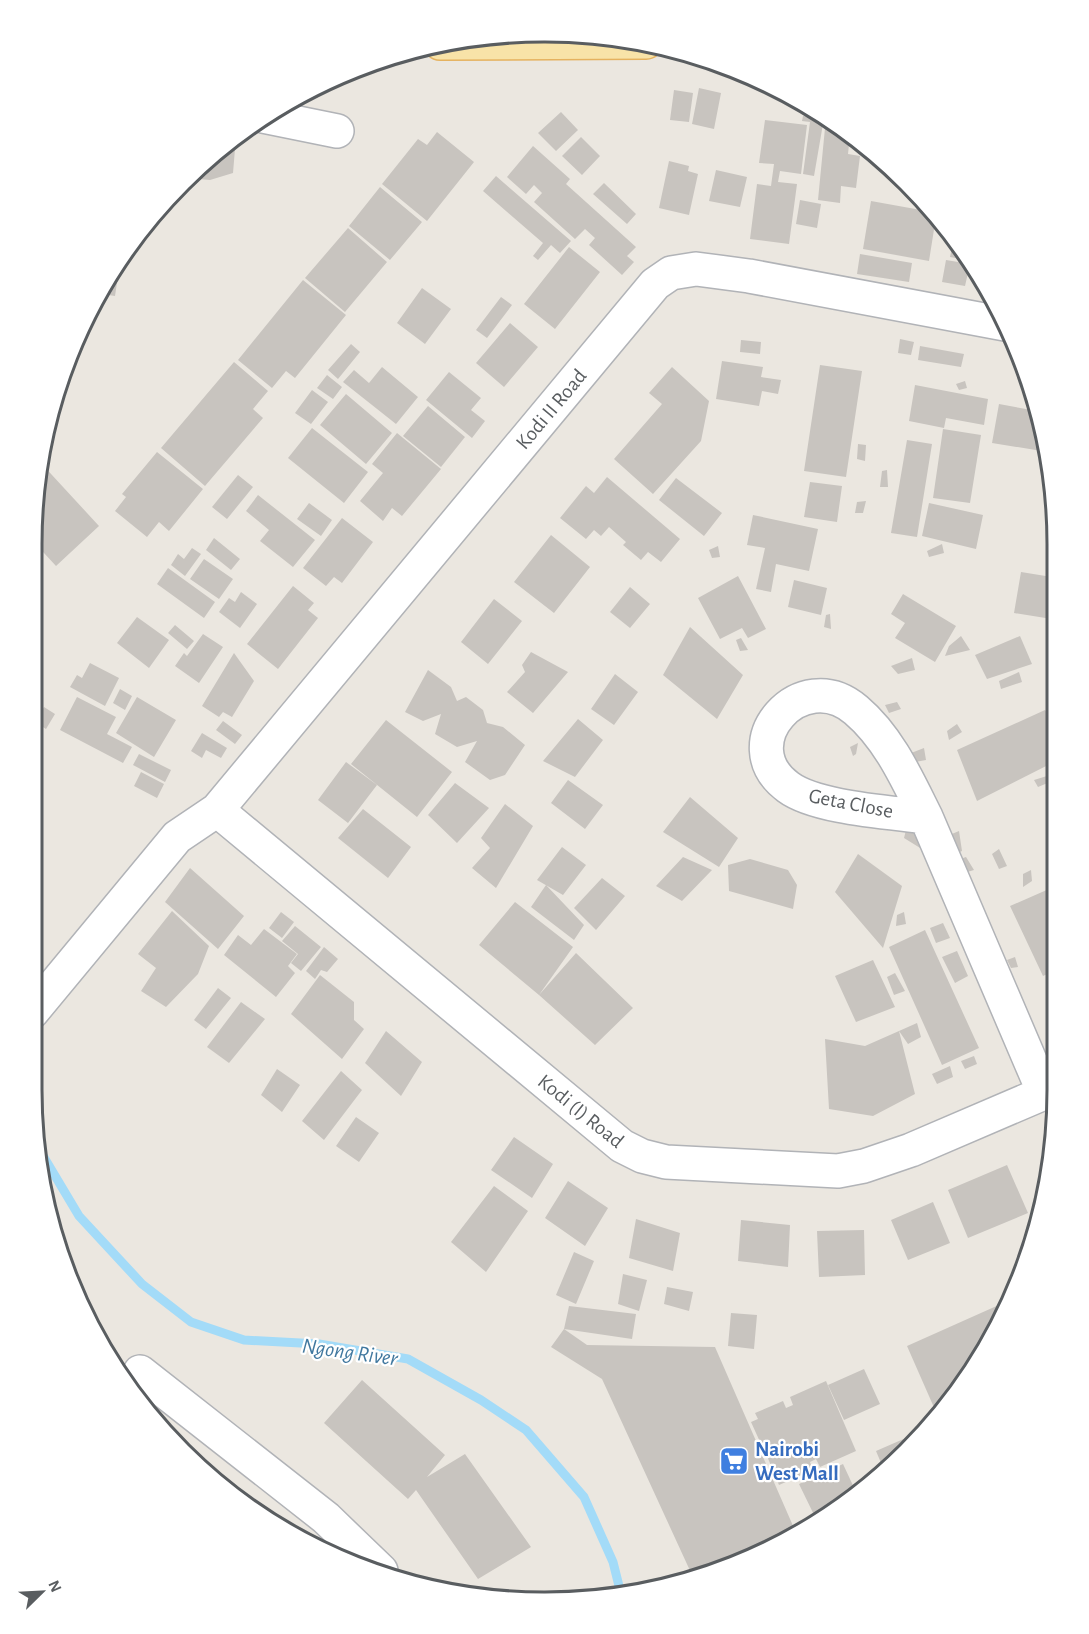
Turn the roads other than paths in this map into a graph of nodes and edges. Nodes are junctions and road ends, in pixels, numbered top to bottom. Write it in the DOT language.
graph roads {
  1 [pos="558,42"];
  2 [pos="525,43"];
  3 [pos="278,119"];
  4 [pos="337,131"];
  5 [pos="995,322"];
  6 [pos="217,810"];
  7 [pos="926,817"];
  8 [pos="42,1000"];
  9 [pos="1047,1081"];
  10 [pos="1047,1092"];
  11 [pos="140,1372"];
  12 [pos="370,1560"];
  1 -- 2 [label="main road"];
  3 -- 4 [label="street"];
  5 -- 6 [label="street, Kodi II Road"];
  6 -- 8 [label="street, Kodi II Road"];
  6 -- 10 [label="street, Kodi (I) Road"];
  7 -- 7 [label="street, Geta Close"];
  7 -- 9 [label="street, Geta Close"];
  11 -- 12 [label="street"];
}
